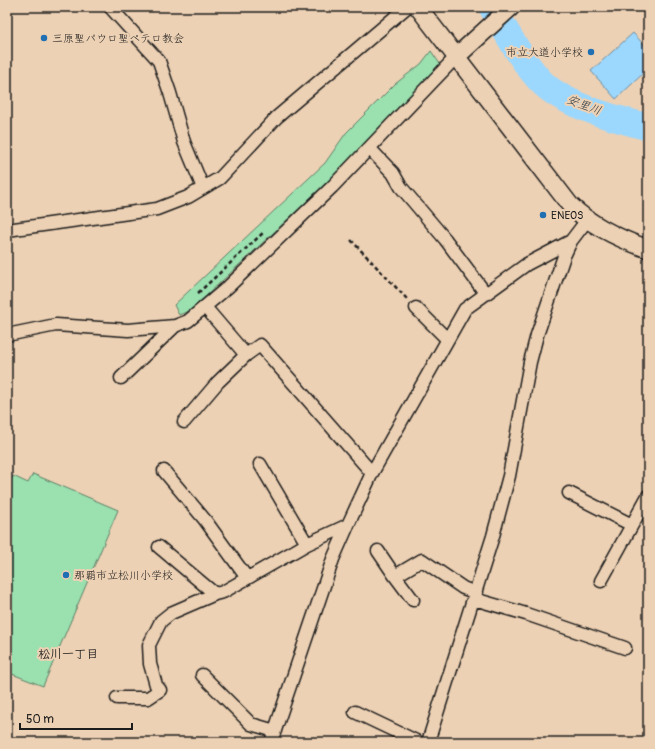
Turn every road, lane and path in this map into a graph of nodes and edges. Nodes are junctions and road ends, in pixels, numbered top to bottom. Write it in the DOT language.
graph roads {
  1 [pos="110,7"];
  2 [pos="407,7"];
  3 [pos="418,7"];
  4 [pos="510,8"];
  5 [pos="456,57"];
  6 [pos="370,149"];
  7 [pos="203,188"];
  8 [pos="587,220"];
  9 [pos="270,226"];
  10 [pos="7,230"];
  11 [pos="351,240"];
  12 [pos="571,241"];
  13 [pos="648,249"];
  14 [pos="486,294"];
  15 [pos="194,297"];
  16 [pos="205,307"];
  17 [pos="416,308"];
  18 [pos="175,326"];
  19 [pos="7,335"];
  20 [pos="447,339"];
  21 [pos="246,355"];
  22 [pos="121,378"];
  23 [pos="184,422"];
  24 [pos="260,464"];
  25 [pos="164,471"];
  26 [pos="372,473"];
  27 [pos="569,493"];
  28 [pos="648,496"];
  29 [pos="348,525"];
  30 [pos="632,525"];
  31 [pos="307,544"];
  32 [pos="159,547"];
  33 [pos="378,551"];
  34 [pos="395,576"];
  35 [pos="247,578"];
  36 [pos="601,580"];
  37 [pos="215,594"];
  38 [pos="475,596"];
  39 [pos="413,600"];
  40 [pos="625,648"];
  41 [pos="202,675"];
  42 [pos="117,698"];
  43 [pos="355,712"];
  44 [pos="273,737"];
  45 [pos="418,742"];
  46 [pos="428,742"];
  1 -- 7 [label="street"];
  2 -- 7 [label="street"];
  3 -- 5 [label="street"];
  4 -- 5 [label="street"];
  5 -- 6 [label="street"];
  5 -- 8 [label="street"];
  6 -- 14 [label="street"];
  6 -- 16 [label="street"];
  7 -- 10 [label="street"];
  8 -- 12 [label="street"];
  8 -- 13 [label="street"];
  9 -- 15 [label="path"];
  11 -- 17 [label="path"];
  12 -- 14 [label="street"];
  12 -- 38 [label="street"];
  14 -- 20 [label="street"];
  16 -- 18 [label="street"];
  16 -- 21 [label="street"];
  17 -- 20 [label="street"];
  18 -- 19 [label="street"];
  18 -- 22 [label="street"];
  20 -- 26 [label="street"];
  21 -- 23 [label="street"];
  21 -- 26 [label="street"];
  24 -- 31 [label="street"];
  25 -- 35 [label="street"];
  26 -- 29 [label="street"];
  27 -- 30 [label="street"];
  28 -- 30 [label="street"];
  29 -- 31 [label="street"];
  29 -- 44 [label="street"];
  30 -- 36 [label="street"];
  31 -- 35 [label="street"];
  32 -- 37 [label="street"];
  33 -- 34 [label="street"];
  34 -- 38 [label="street"];
  34 -- 39 [label="street"];
  35 -- 37 [label="street"];
  37 -- 42 [label="street"];
  38 -- 40 [label="street"];
  38 -- 46 [label="street"];
  41 -- 44 [label="street"];
  43 -- 45 [label="street"];
}
